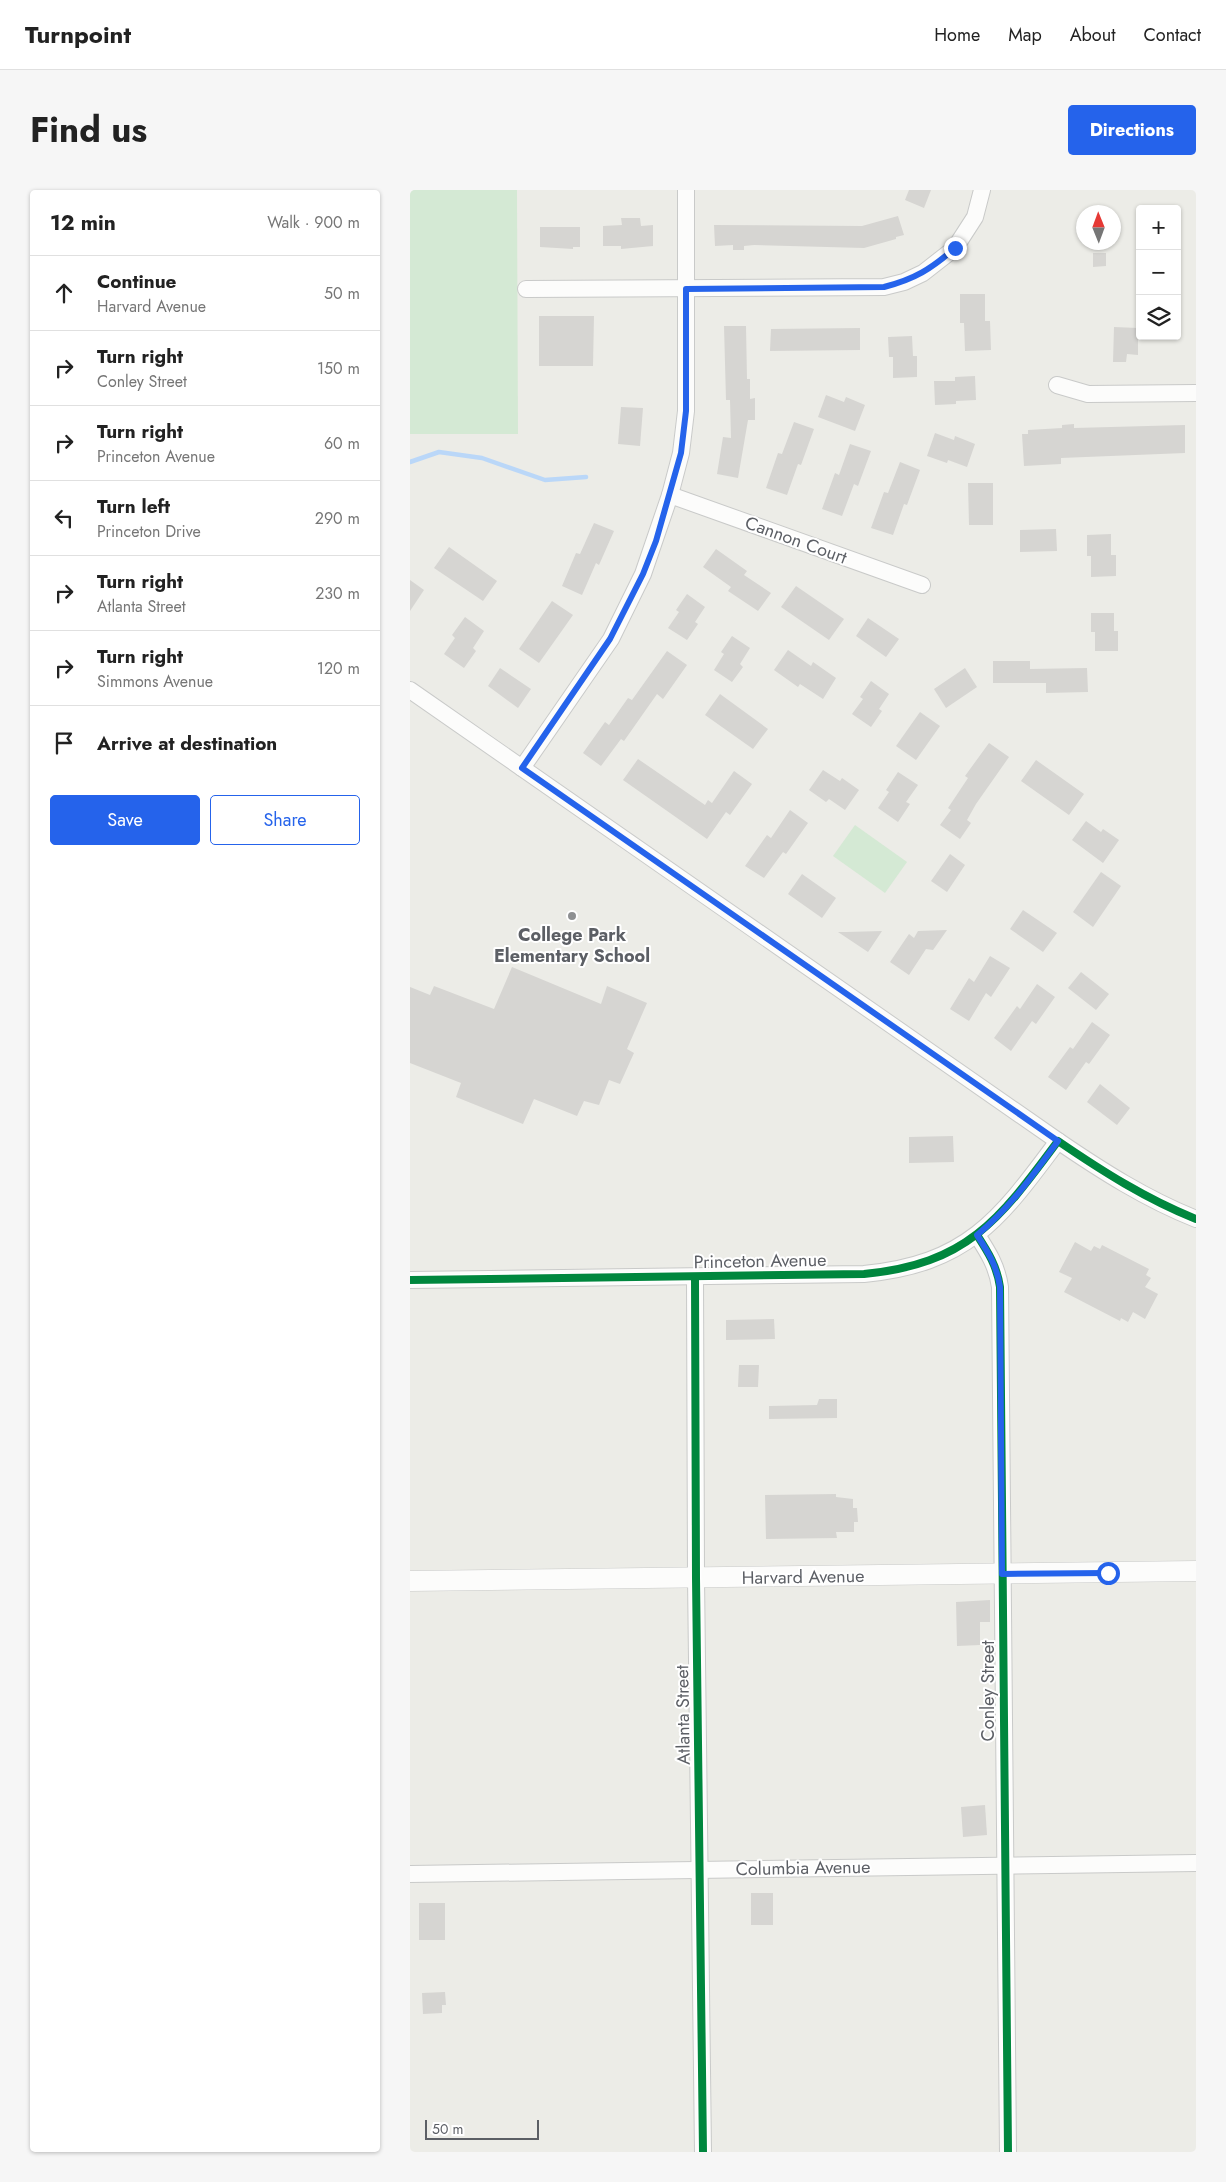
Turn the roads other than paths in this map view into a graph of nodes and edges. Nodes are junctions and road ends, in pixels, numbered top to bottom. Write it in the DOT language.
graph roads {
  1 [pos="686,190"];
  2 [pos="982,190"];
  3 [pos="526,289"];
  4 [pos="686,289"];
  5 [pos="1057,385"];
  6 [pos="1196,394"];
  7 [pos="670,495"];
  8 [pos="922,586"];
  9 [pos="410,690"];
  10 [pos="522,768"];
  11 [pos="1058,1141"];
  12 [pos="1196,1220"];
  13 [pos="977,1235"];
  14 [pos="695,1277"];
  15 [pos="410,1280"];
  16 [pos="1196,1571"];
  17 [pos="1002,1574"];
  18 [pos="696,1578"];
  19 [pos="410,1582"];
  20 [pos="1196,1864"];
  21 [pos="1004,1866"];
  22 [pos="700,1869"];
  23 [pos="410,1874"];
  24 [pos="703,2152"];
  25 [pos="1008,2152"];
  1 -- 4 [label="street"];
  2 -- 4 [label="street"];
  3 -- 4 [label="street"];
  4 -- 7 [label="street"];
  5 -- 6 [label="street"];
  7 -- 8 [label="street, Cannon Court"];
  7 -- 10 [label="street"];
  9 -- 10 [label="street"];
  10 -- 11 [label="street"];
  11 -- 12 [label="street"];
  11 -- 13 [label="street, Princeton Avenue"];
  13 -- 14 [label="street, Princeton Avenue"];
  13 -- 17 [label="street, Conley Street"];
  14 -- 15 [label="street, Princeton Avenue"];
  14 -- 18 [label="street, Atlanta Street"];
  16 -- 17 [label="street, Harvard Avenue"];
  17 -- 18 [label="street, Harvard Avenue"];
  17 -- 21 [label="street, Conley Street"];
  18 -- 19 [label="street, Harvard Avenue"];
  18 -- 22 [label="street, Atlanta Street"];
  20 -- 21 [label="street, Columbia Avenue"];
  21 -- 22 [label="street, Columbia Avenue"];
  21 -- 25 [label="street, Conley Street"];
  22 -- 23 [label="street, Columbia Avenue"];
  22 -- 24 [label="street, Atlanta Street"];
}
